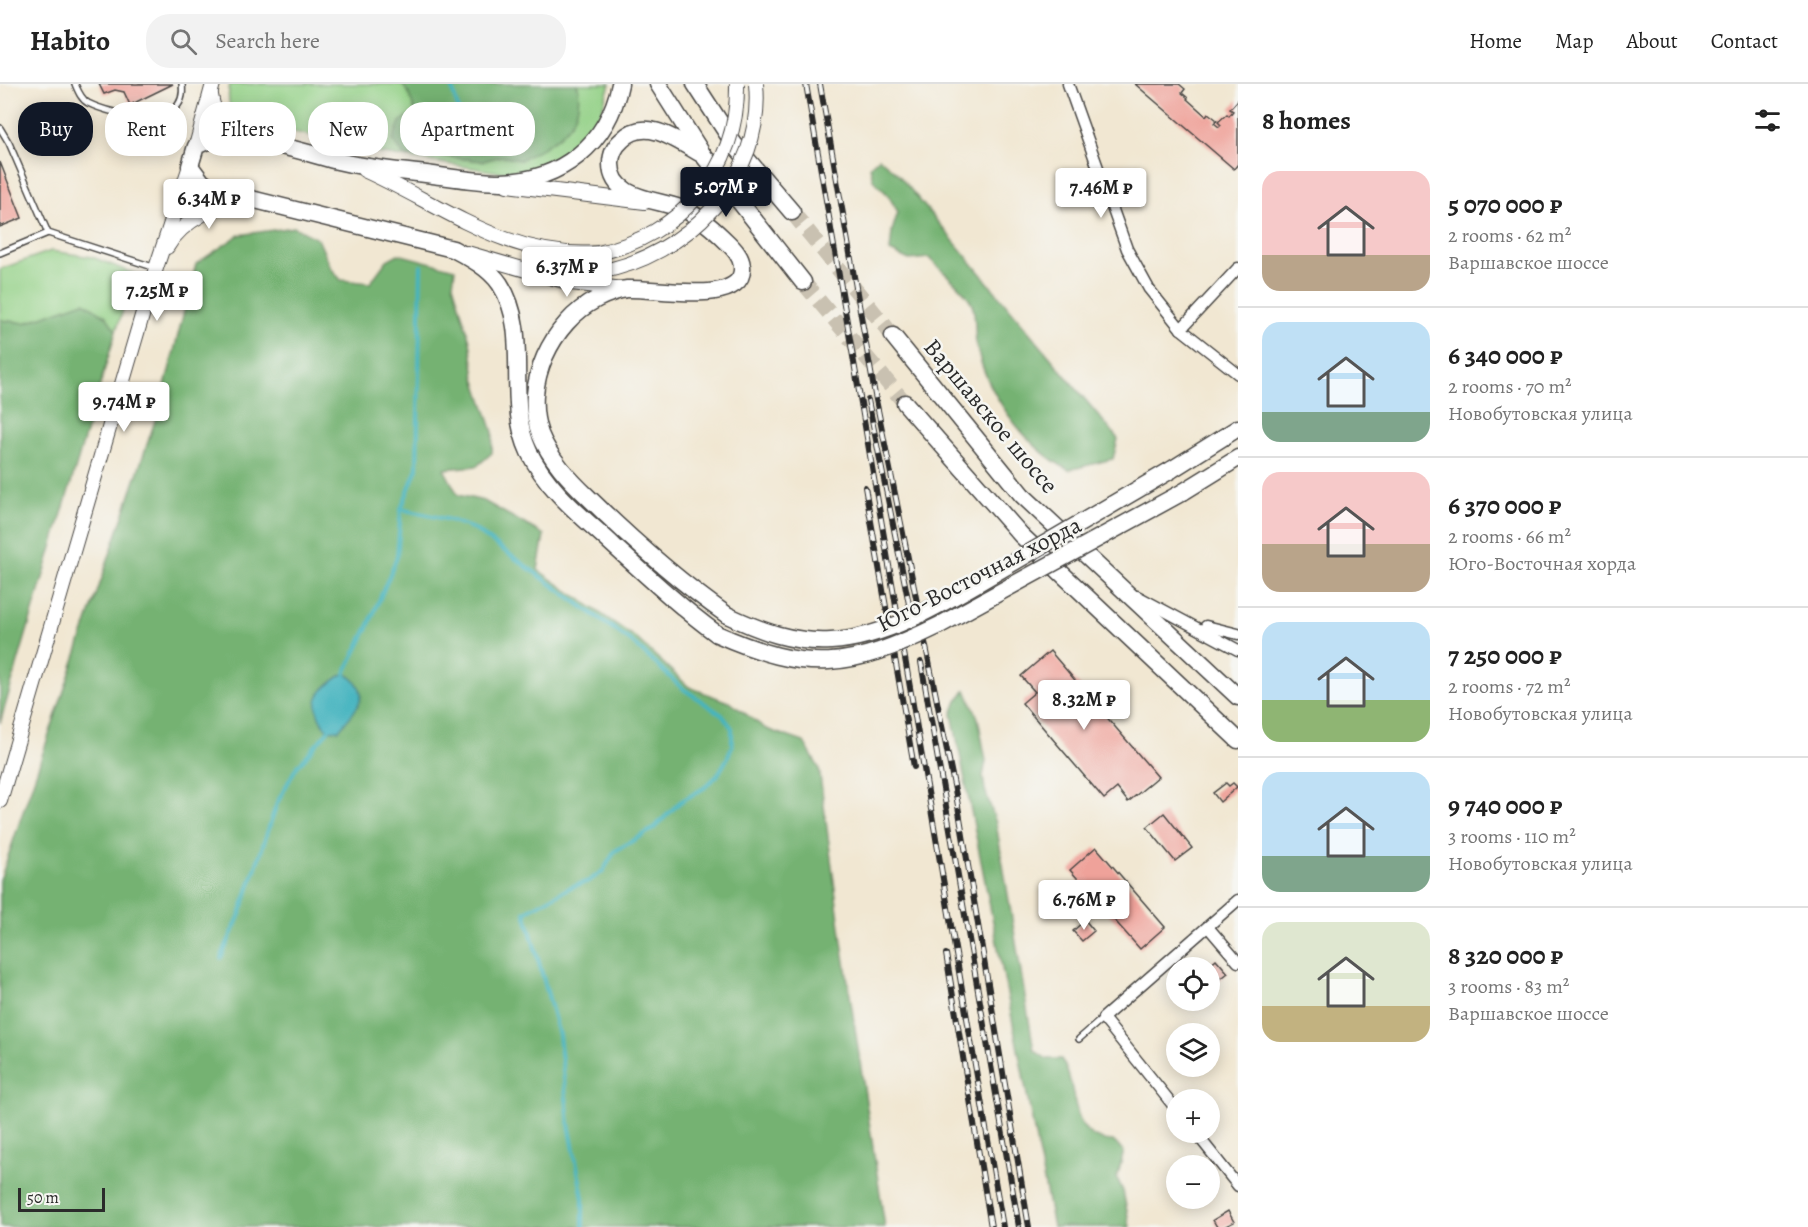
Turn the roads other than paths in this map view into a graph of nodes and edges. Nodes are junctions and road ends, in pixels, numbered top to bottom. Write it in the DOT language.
graph roads {
  1 [pos="75,84"];
  2 [pos="182,84"];
  3 [pos="620,84"];
  4 [pos="658,84"];
  5 [pos="694,84"];
  6 [pos="737,84"];
  7 [pos="756,84"];
  8 [pos="1068,84"];
  9 [pos="212,89"];
  10 [pos="0,128"];
  11 [pos="199,144"];
  12 [pos="196,146"];
  13 [pos="296,151"];
  14 [pos="703,155"];
  15 [pos="343,163"];
  16 [pos="190,166"];
  17 [pos="487,181"];
  18 [pos="656,203"];
  19 [pos="269,204"];
  20 [pos="792,212"];
  21 [pos="48,233"];
  22 [pos="453,249"];
  23 [pos="0,253"];
  24 [pos="516,267"];
  25 [pos="156,268"];
  26 [pos="1238,268"];
  27 [pos="803,282"];
  28 [pos="625,289"];
  29 [pos="1181,329"];
  30 [pos="893,336"];
  31 [pos="1238,374"];
  32 [pos="905,403"];
  33 [pos="1238,428"];
  34 [pos="1238,458"];
  35 [pos="1118,586"];
  36 [pos="1180,618"];
  37 [pos="1238,634"];
  38 [pos="1238,650"];
  39 [pos="1238,697"];
  40 [pos="1238,740"];
  41 [pos="5,767"];
  42 [pos="0,801"];
  43 [pos="1238,900"];
  44 [pos="1208,927"];
  45 [pos="1238,962"];
  46 [pos="1103,1018"];
  47 [pos="1078,1039"];
  48 [pos="1166,1097"];
  49 [pos="1204,1143"];
  50 [pos="1238,1186"];
  1 -- 2 [label="lane"];
  3 -- 17 [label="main road"];
  4 -- 14 [label="main road"];
  5 -- 20 [label="main road"];
  6 -- 15 [label="street, bridge"];
  7 -- 24 [label="street, bridge"];
  8 -- 29 [label="street"];
  9 -- 12 [label="street"];
  10 -- 21 [label="lane"];
  11 -- 12 [label="main road"];
  12 -- 16 [label="main road"];
  13 -- 15 [label="main road"];
  14 -- 18 [label="main road"];
  14 -- 27 [label="main road"];
  15 -- 17 [label="main road"];
  16 -- 19 [label="main road, Юго-Восточная хорда"];
  16 -- 25 [label="street"];
  17 -- 18 [label="street"];
  18 -- 28 [label="main road"];
  19 -- 22 [label="main road, Юго-Восточная хорда"];
  19 -- 25 [label="street"];
  21 -- 23 [label="lane"];
  21 -- 25 [label="lane"];
  22 -- 24 [label="street"];
  22 -- 34 [label="main road, Юго-Восточная хорда, bridge"];
  24 -- 28 [label="street"];
  25 -- 41 [label="street"];
  26 -- 29 [label="street"];
  28 -- 33 [label="main road, Юго-Восточная хорда, bridge"];
  29 -- 31 [label="street"];
  30 -- 35 [label="main road, Варшавское шоссе"];
  32 -- 40 [label="main road"];
  35 -- 36 [label="street"];
  35 -- 39 [label="main road, Варшавское шоссе"];
  36 -- 37 [label="street"];
  36 -- 38 [label="street"];
  41 -- 42 [label="street"];
  43 -- 44 [label="street"];
  44 -- 45 [label="street"];
  44 -- 46 [label="street"];
  46 -- 47 [label="lane"];
  46 -- 48 [label="street"];
  49 -- 50 [label="street"];
}
